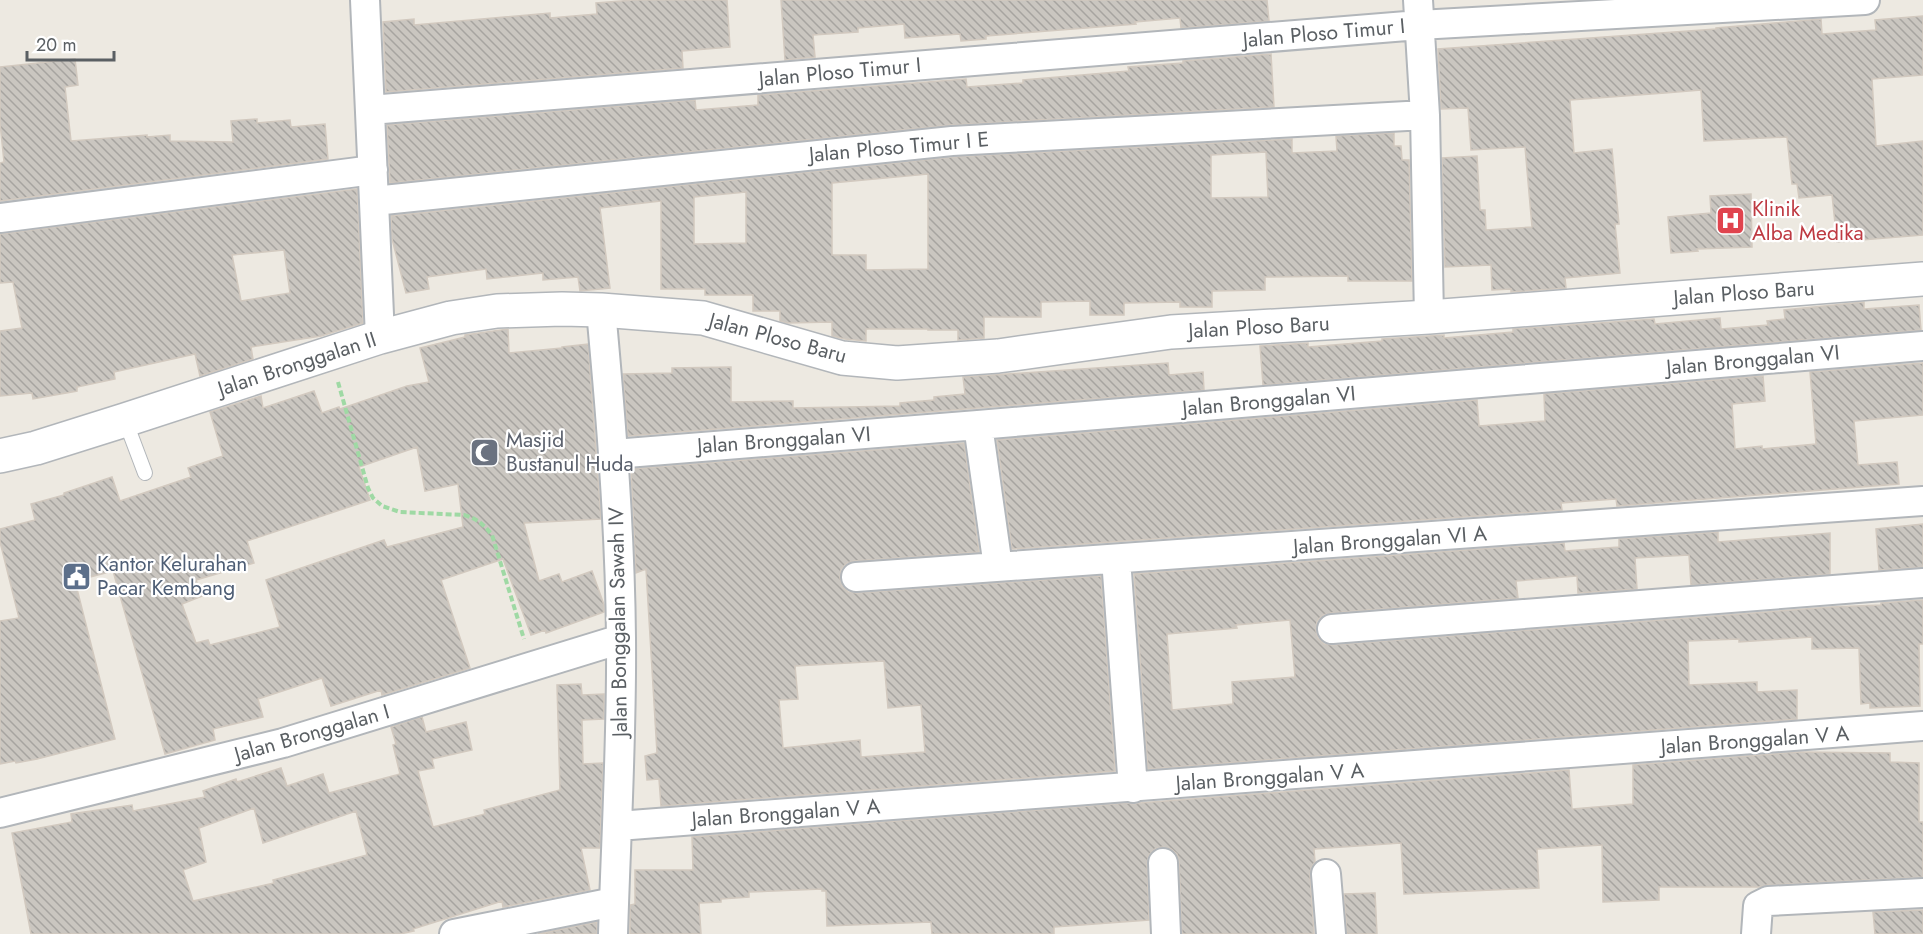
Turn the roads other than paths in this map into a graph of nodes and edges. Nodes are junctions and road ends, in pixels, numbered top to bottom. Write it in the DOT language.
graph roads {
  1 [pos="365,0"];
  2 [pos="1865,0"];
  3 [pos="1419,13"];
  4 [pos="370,110"];
  5 [pos="1425,115"];
  6 [pos="373,170"];
  7 [pos="374,201"];
  8 [pos="0,218"];
  9 [pos="1923,279"];
  10 [pos="602,310"];
  11 [pos="1429,318"];
  12 [pos="380,337"];
  13 [pos="1923,346"];
  14 [pos="125,420"];
  15 [pos="978,425"];
  16 [pos="614,454"];
  17 [pos="0,456"];
  18 [pos="145,473"];
  19 [pos="1923,501"];
  20 [pos="1116,559"];
  21 [pos="998,567"];
  22 [pos="856,577"];
  23 [pos="1923,583"];
  24 [pos="1332,629"];
  25 [pos="621,639"];
  26 [pos="1923,726"];
  27 [pos="1133,788"];
  28 [pos="0,813"];
  29 [pos="618,826"];
  30 [pos="1163,863"];
  31 [pos="1326,874"];
  32 [pos="1923,893"];
  33 [pos="614,902"];
  34 [pos="454,934"];
  35 [pos="613,934"];
  36 [pos="1166,934"];
  37 [pos="1331,934"];
  38 [pos="1756,934"];
  1 -- 4 [label="street"];
  2 -- 3 [label="street, Jalan Ploso Timur I"];
  3 -- 4 [label="street, Jalan Ploso Timur I"];
  3 -- 5 [label="street, Jalan Ploso Timur I"];
  4 -- 6 [label="street"];
  5 -- 7 [label="street, Jalan Ploso Timur I E"];
  5 -- 11 [label="street, Jalan Ploso Timur I"];
  6 -- 7 [label="street"];
  6 -- 8 [label="street"];
  7 -- 12 [label="street"];
  9 -- 11 [label="street, Jalan Ploso Baru"];
  10 -- 11 [label="street, Jalan Ploso Baru"];
  10 -- 12 [label="street, Jalan Bronggalan II"];
  10 -- 16 [label="street, Jalan Bonggalan Sawah IV"];
  12 -- 14 [label="street, Jalan Bronggalan II"];
  13 -- 15 [label="street, Jalan Bronggalan VI"];
  14 -- 17 [label="street, Jalan Bronggalan II"];
  14 -- 18 [label="lane"];
  15 -- 16 [label="street, Jalan Bronggalan VI"];
  15 -- 21 [label="street"];
  16 -- 25 [label="street, Jalan Bonggalan Sawah IV"];
  19 -- 20 [label="street, Jalan Bronggalan VI A"];
  20 -- 21 [label="street, Jalan Bronggalan VI A"];
  20 -- 27 [label="street"];
  21 -- 22 [label="street, Jalan Bronggalan VI A"];
  23 -- 24 [label="street"];
  25 -- 28 [label="street, Jalan Bronggalan I"];
  25 -- 29 [label="street, Jalan Bonggalan Sawah IV"];
  26 -- 27 [label="street, Jalan Bronggalan V A"];
  27 -- 29 [label="street, Jalan Bronggalan V A"];
  29 -- 33 [label="street, Jalan Bonggalan Sawah IV"];
  30 -- 36 [label="street"];
  31 -- 37 [label="street"];
  32 -- 38 [label="street"];
  33 -- 34 [label="street"];
  33 -- 35 [label="street, Jalan Bonggalan Sawah IV"];
}
